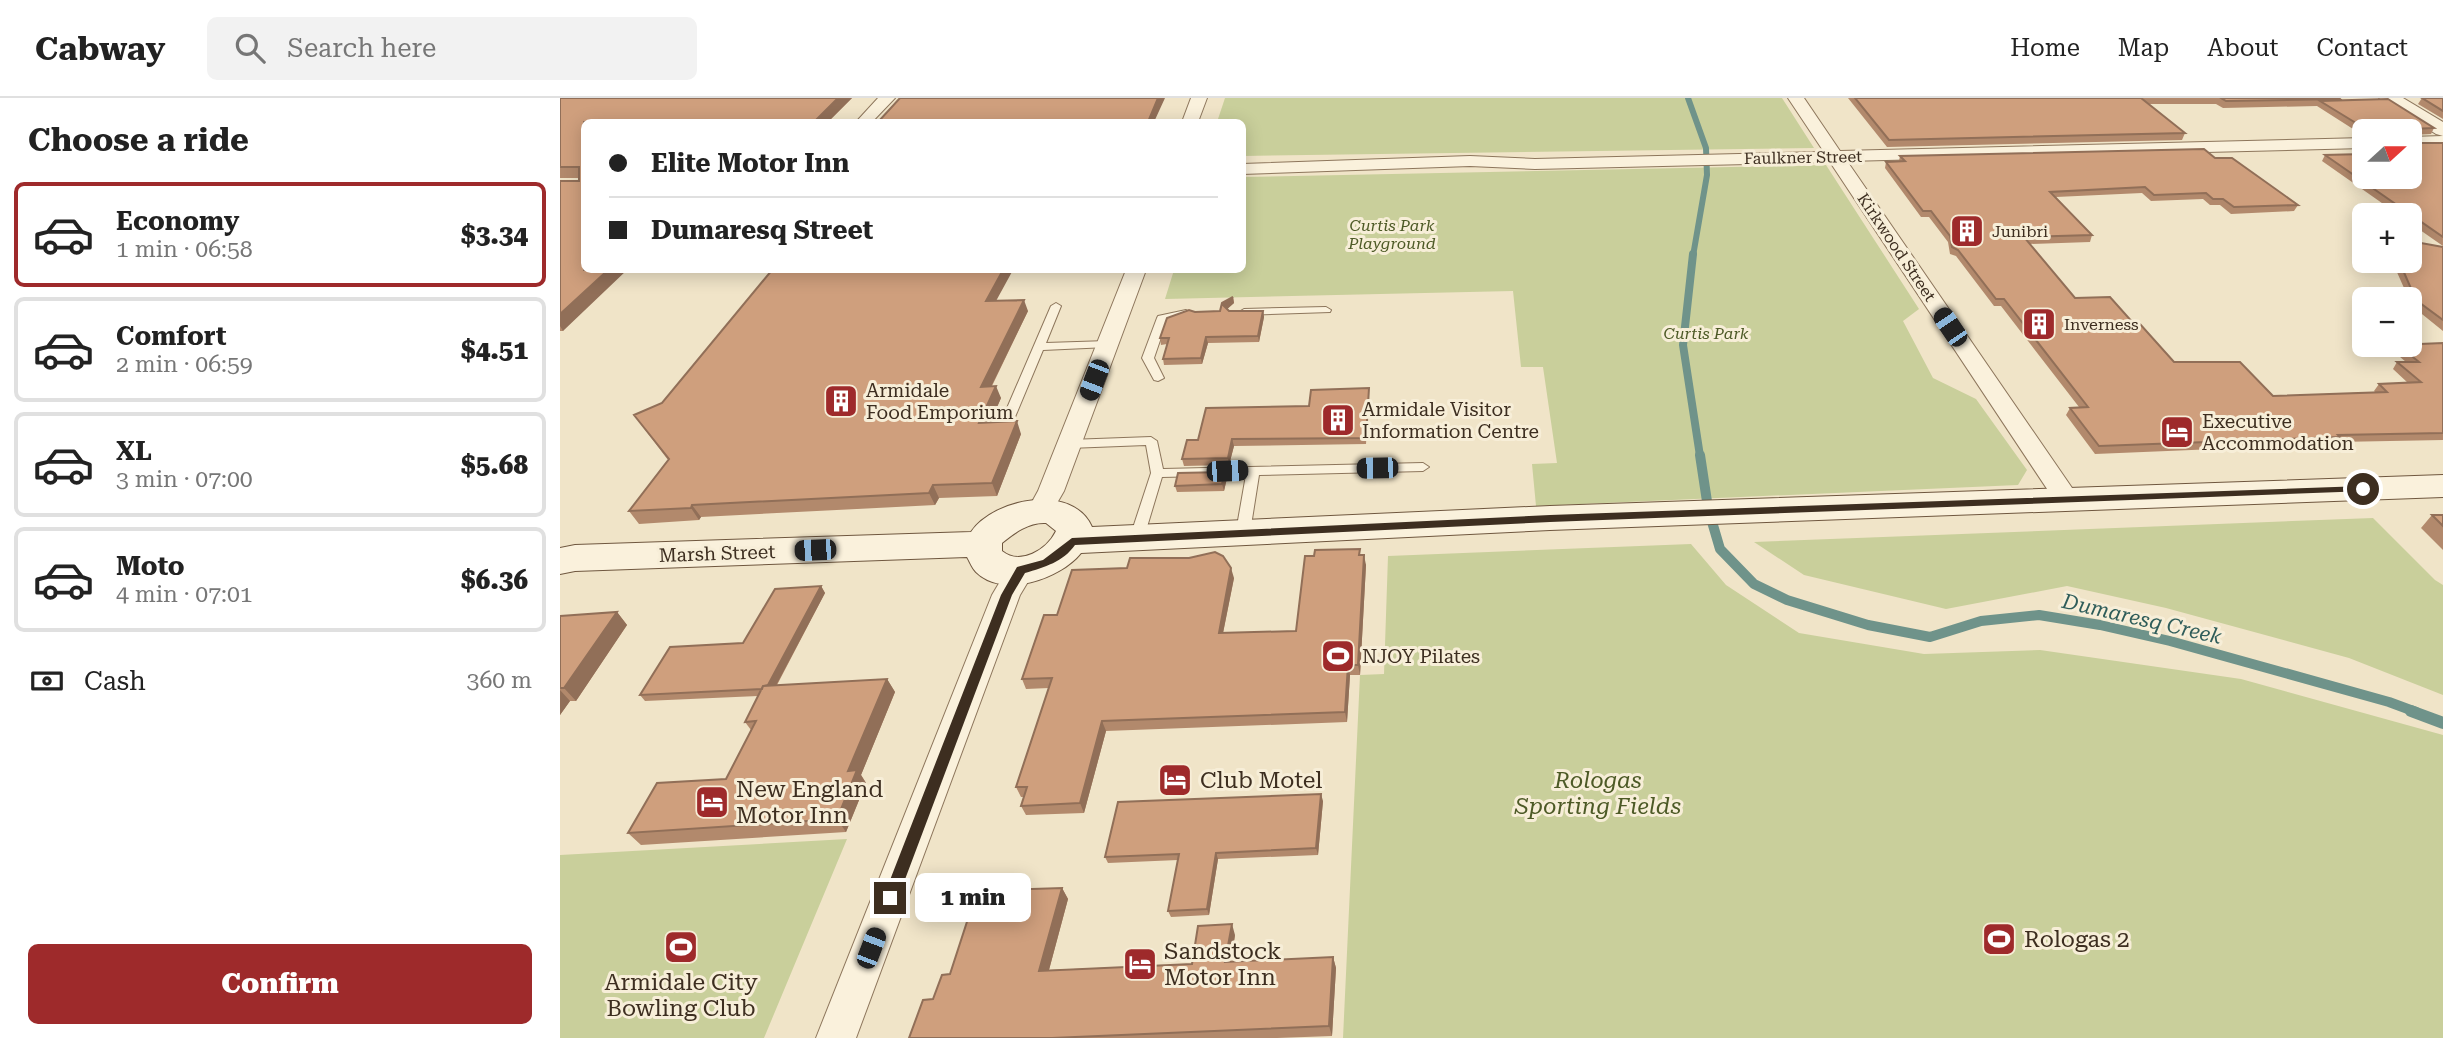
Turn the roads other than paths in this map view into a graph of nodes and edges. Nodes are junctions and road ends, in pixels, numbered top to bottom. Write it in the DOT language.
graph roads {
  1 [pos="887,98"];
  2 [pos="1199,98"];
  3 [pos="1796,98"];
  4 [pos="2389,98"];
  5 [pos="866,119"];
  6 [pos="1191,119"];
  7 [pos="2443,130"];
  8 [pos="2443,141"];
  9 [pos="2422,142"];
  10 [pos="2352,143"];
  11 [pos="1835,156"];
  12 [pos="1246,169"];
  13 [pos="1135,273"];
  14 [pos="1056,306"];
  15 [pos="1326,310"];
  16 [pos="1232,312"];
  17 [pos="1186,313"];
  18 [pos="1108,344"];
  19 [pos="1039,347"];
  20 [pos="1158,378"];
  21 [pos="1004,429"];
  22 [pos="1069,444"];
  23 [pos="1423,467"];
  24 [pos="1253,470"];
  25 [pos="1157,473"];
  26 [pos="2443,486"];
  27 [pos="2068,502"];
  28 [pos="1040,511"];
  29 [pos="1243,532"];
  30 [pos="1137,537"];
  31 [pos="1072,541"];
  32 [pos="984,544"];
  33 [pos="565,556"];
  34 [pos="1021,570"];
  35 [pos="836,1038"];
  1 -- 5 [label="street"];
  2 -- 6 [label="street"];
  3 -- 11 [label="street, Kirkwood Street"];
  4 -- 7 [label="street"];
  8 -- 9 [label="street"];
  10 -- 11 [label="street, Faulkner Street"];
  11 -- 12 [label="street, Faulkner Street"];
  11 -- 27 [label="street, Kirkwood Street"];
  13 -- 18 [label="street"];
  14 -- 19 [label="lane"];
  15 -- 16 [label="lane"];
  17 -- 20 [label="lane"];
  18 -- 19 [label="lane"];
  18 -- 22 [label="street"];
  19 -- 21 [label="lane"];
  22 -- 25 [label="lane"];
  22 -- 28 [label="street"];
  23 -- 24 [label="lane"];
  24 -- 25 [label="lane"];
  24 -- 29 [label="lane"];
  25 -- 30 [label="lane"];
  26 -- 27 [label="main road"];
  27 -- 29 [label="main road"];
  28 -- 31 [label="main road"];
  28 -- 32 [label="main road"];
  29 -- 30 [label="main road"];
  30 -- 31 [label="main road"];
  31 -- 34 [label="main road"];
  32 -- 33 [label="main road, Marsh Street"];
  32 -- 34 [label="main road"];
  34 -- 35 [label="street"];
}
